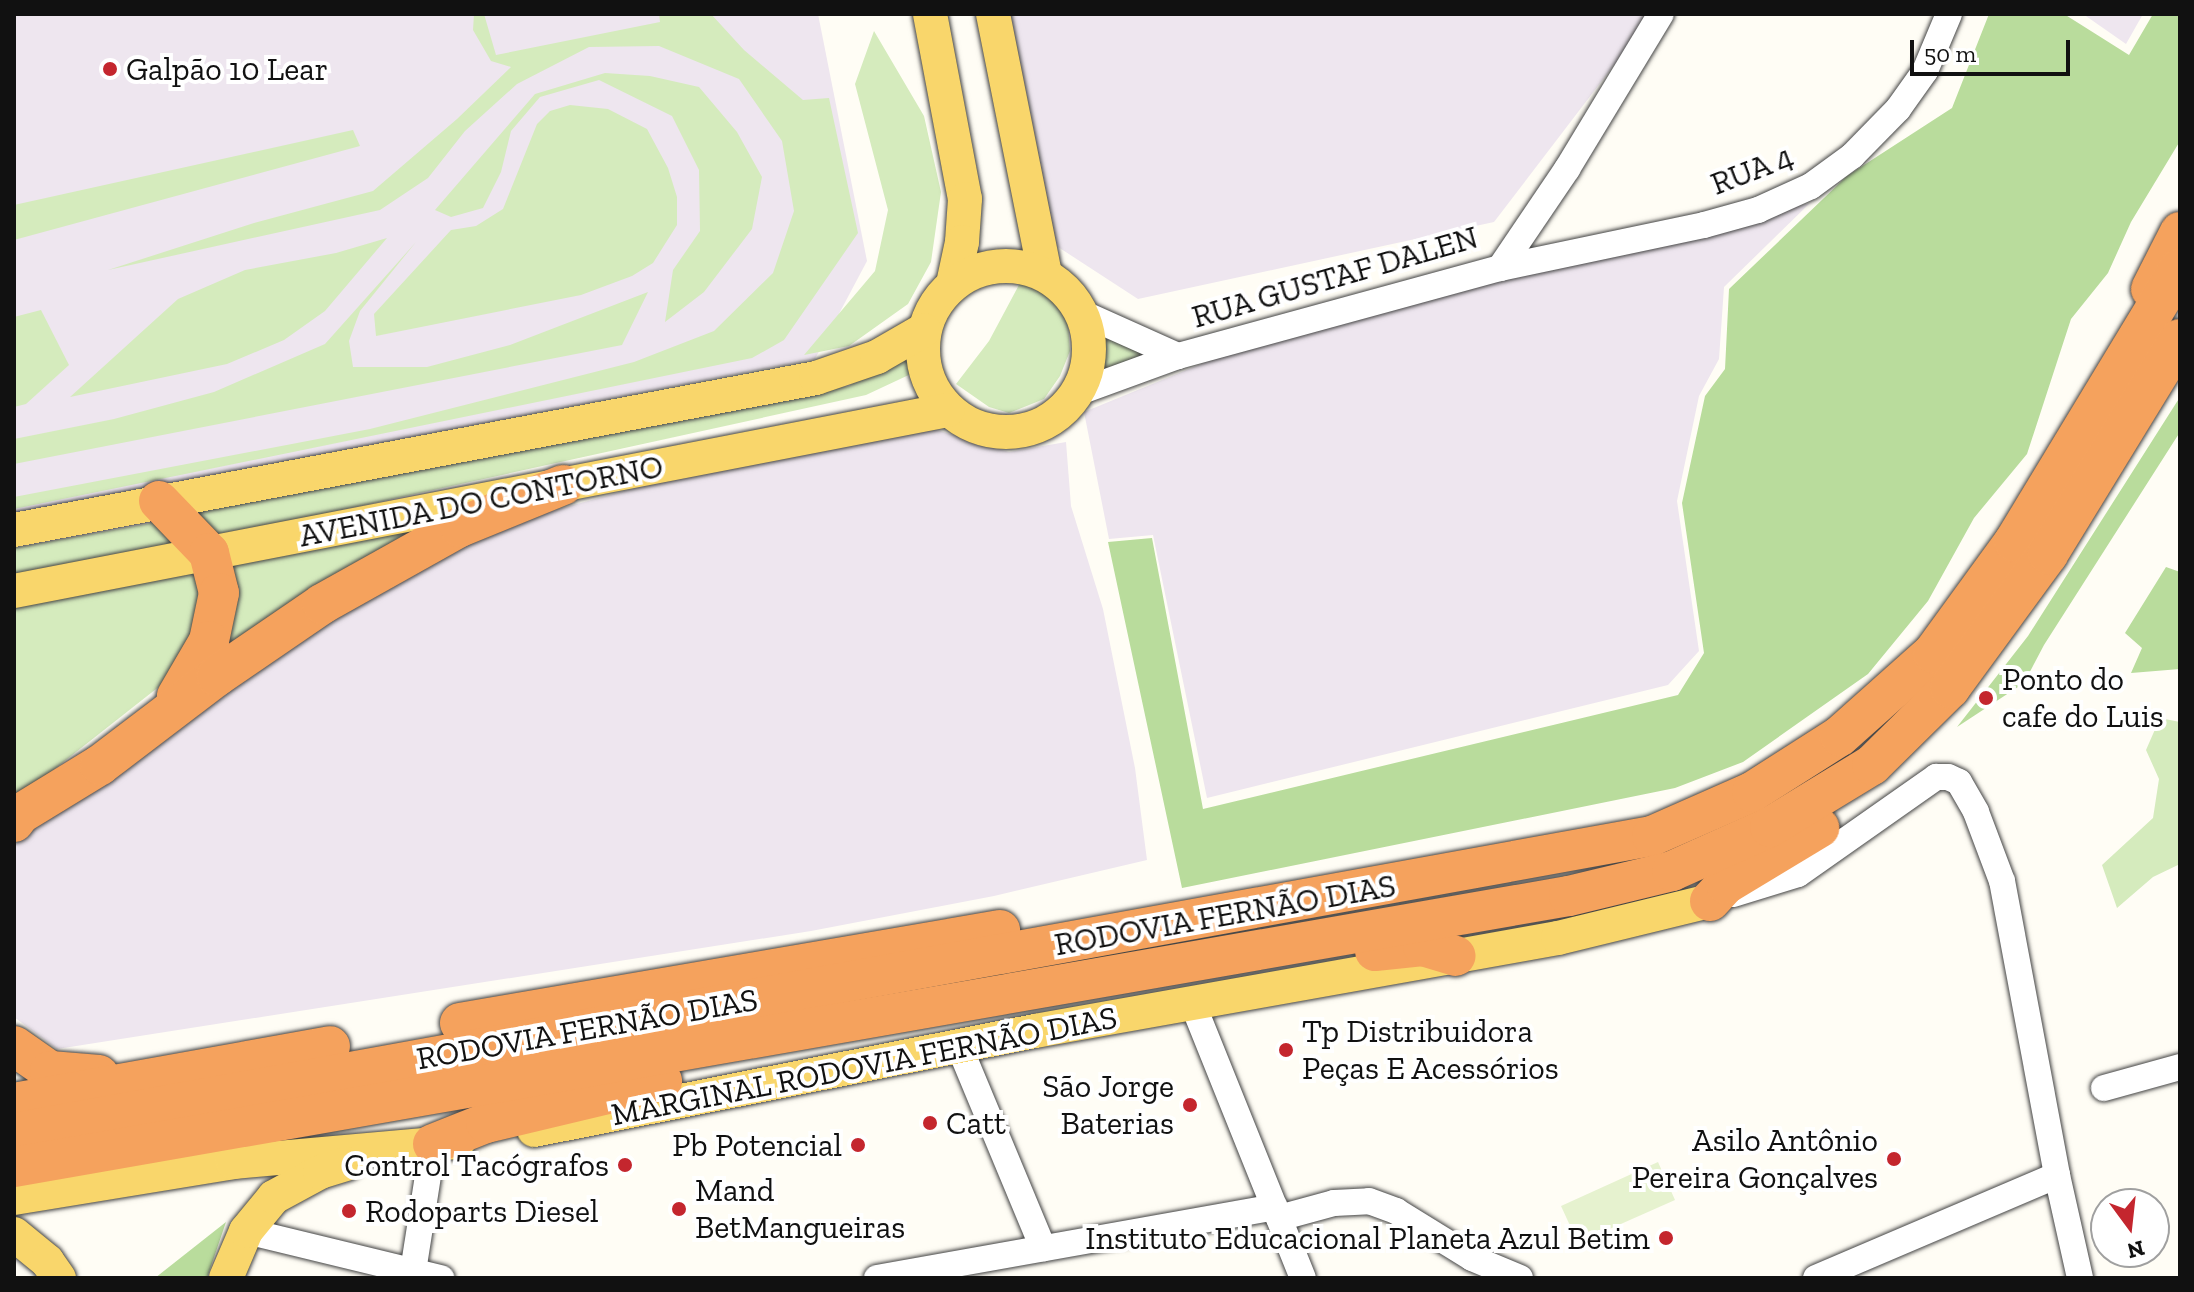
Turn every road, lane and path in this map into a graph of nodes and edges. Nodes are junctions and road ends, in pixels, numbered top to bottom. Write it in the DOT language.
graph roads {
  1 [pos="930,14"];
  2 [pos="993,14"];
  3 [pos="1661,14"];
  4 [pos="1949,14"];
  5 [pos="2180,232"];
  6 [pos="1500,268"];
  7 [pos="2180,268"];
  8 [pos="1045,275"];
  9 [pos="953,284"];
  10 [pos="1082,313"];
  11 [pos="924,330"];
  12 [pos="2180,339"];
  13 [pos="1178,356"];
  14 [pos="2127,357"];
  15 [pos="1079,392"];
  16 [pos="948,410"];
  17 [pos="563,485"];
  18 [pos="159,501"];
  19 [pos="14,530"];
  20 [pos="209,553"];
  21 [pos="14,591"];
  22 [pos="1950,688"];
  23 [pos="152,723"];
  24 [pos="14,822"];
  25 [pos="1710,901"];
  26 [pos="1247,911"];
  27 [pos="1456,956"];
  28 [pos="1208,957"];
  29 [pos="1018,990"];
  30 [pos="1192,1002"];
  31 [pos="14,1046"];
  32 [pos="959,1046"];
  33 [pos="2180,1067"];
  34 [pos="143,1078"];
  35 [pos="2104,1088"];
  36 [pos="14,1103"];
  37 [pos="14,1133"];
  38 [pos="415,1146"];
  39 [pos="14,1167"];
  40 [pos="2057,1175"];
  41 [pos="14,1198"];
  42 [pos="1277,1213"];
  43 [pos="246,1231"];
  44 [pos="14,1234"];
  45 [pos="1043,1248"];
  46 [pos="413,1275"];
  47 [pos="59,1278"];
  48 [pos="226,1278"];
  49 [pos="441,1278"];
  50 [pos="877,1278"];
  51 [pos="1303,1278"];
  52 [pos="1520,1278"];
  53 [pos="1816,1278"];
  54 [pos="2080,1278"];
  1 -- 9 [label="main road"];
  2 -- 8 [label="main road"];
  3 -- 6 [label="street, RUA GUSTAF DALEN"];
  4 -- 6 [label="street, RUA 4"];
  5 -- 14 [label="highway"];
  6 -- 13 [label="street, RUA GUSTAF DALEN"];
  7 -- 14 [label="highway, RODOVIA FERNÃO DIAS"];
  8 -- 9 [label="main road"];
  8 -- 10 [label="main road"];
  9 -- 11 [label="main road"];
  10 -- 13 [label="street, RUA GUSTAF DALEN"];
  10 -- 15 [label="main road"];
  11 -- 16 [label="main road"];
  11 -- 18 [label="main road, AVENIDA DO CONTORNO"];
  12 -- 22 [label="highway, RODOVIA FERNÃO DIAS"];
  13 -- 15 [label="street, RUA GUSTAF DALEN"];
  14 -- 26 [label="highway, RODOVIA FERNÃO DIAS"];
  15 -- 16 [label="main road"];
  16 -- 17 [label="main road, AVENIDA DO CONTORNO"];
  17 -- 20 [label="main road, AVENIDA DO CONTORNO"];
  17 -- 23 [label="highway"];
  18 -- 19 [label="main road, AVENIDA DO CONTORNO"];
  18 -- 20 [label="highway"];
  20 -- 21 [label="main road, AVENIDA DO CONTORNO"];
  20 -- 23 [label="highway"];
  22 -- 25 [label="highway"];
  22 -- 28 [label="highway, RODOVIA FERNÃO DIAS"];
  23 -- 24 [label="highway"];
  25 -- 27 [label="main road, MARGINAL RODOVIA FERNÃO DIAS"];
  25 -- 40 [label="street"];
  26 -- 34 [label="highway"];
  26 -- 37 [label="highway, RODOVIA FERNÃO DIAS"];
  27 -- 28 [label="highway"];
  27 -- 30 [label="main road, MARGINAL RODOVIA FERNÃO DIAS"];
  28 -- 29 [label="highway, RODOVIA FERNÃO DIAS"];
  29 -- 38 [label="highway"];
  29 -- 39 [label="highway, RODOVIA FERNÃO DIAS"];
  30 -- 32 [label="main road, MARGINAL RODOVIA FERNÃO DIAS"];
  30 -- 42 [label="street"];
  31 -- 34 [label="highway"];
  32 -- 38 [label="main road, MARGINAL RODOVIA FERNÃO DIAS"];
  32 -- 45 [label="street"];
  33 -- 35 [label="street"];
  34 -- 36 [label="highway"];
  38 -- 41 [label="main road, MARGINAL RODOVIA FERNÃO DIAS"];
  38 -- 43 [label="main road"];
  38 -- 46 [label="street"];
  40 -- 53 [label="street"];
  40 -- 54 [label="street"];
  42 -- 45 [label="street"];
  42 -- 51 [label="street"];
  42 -- 52 [label="street"];
  43 -- 46 [label="street"];
  43 -- 48 [label="main road"];
  44 -- 47 [label="main road"];
  45 -- 50 [label="street"];
  46 -- 49 [label="street"];
}
